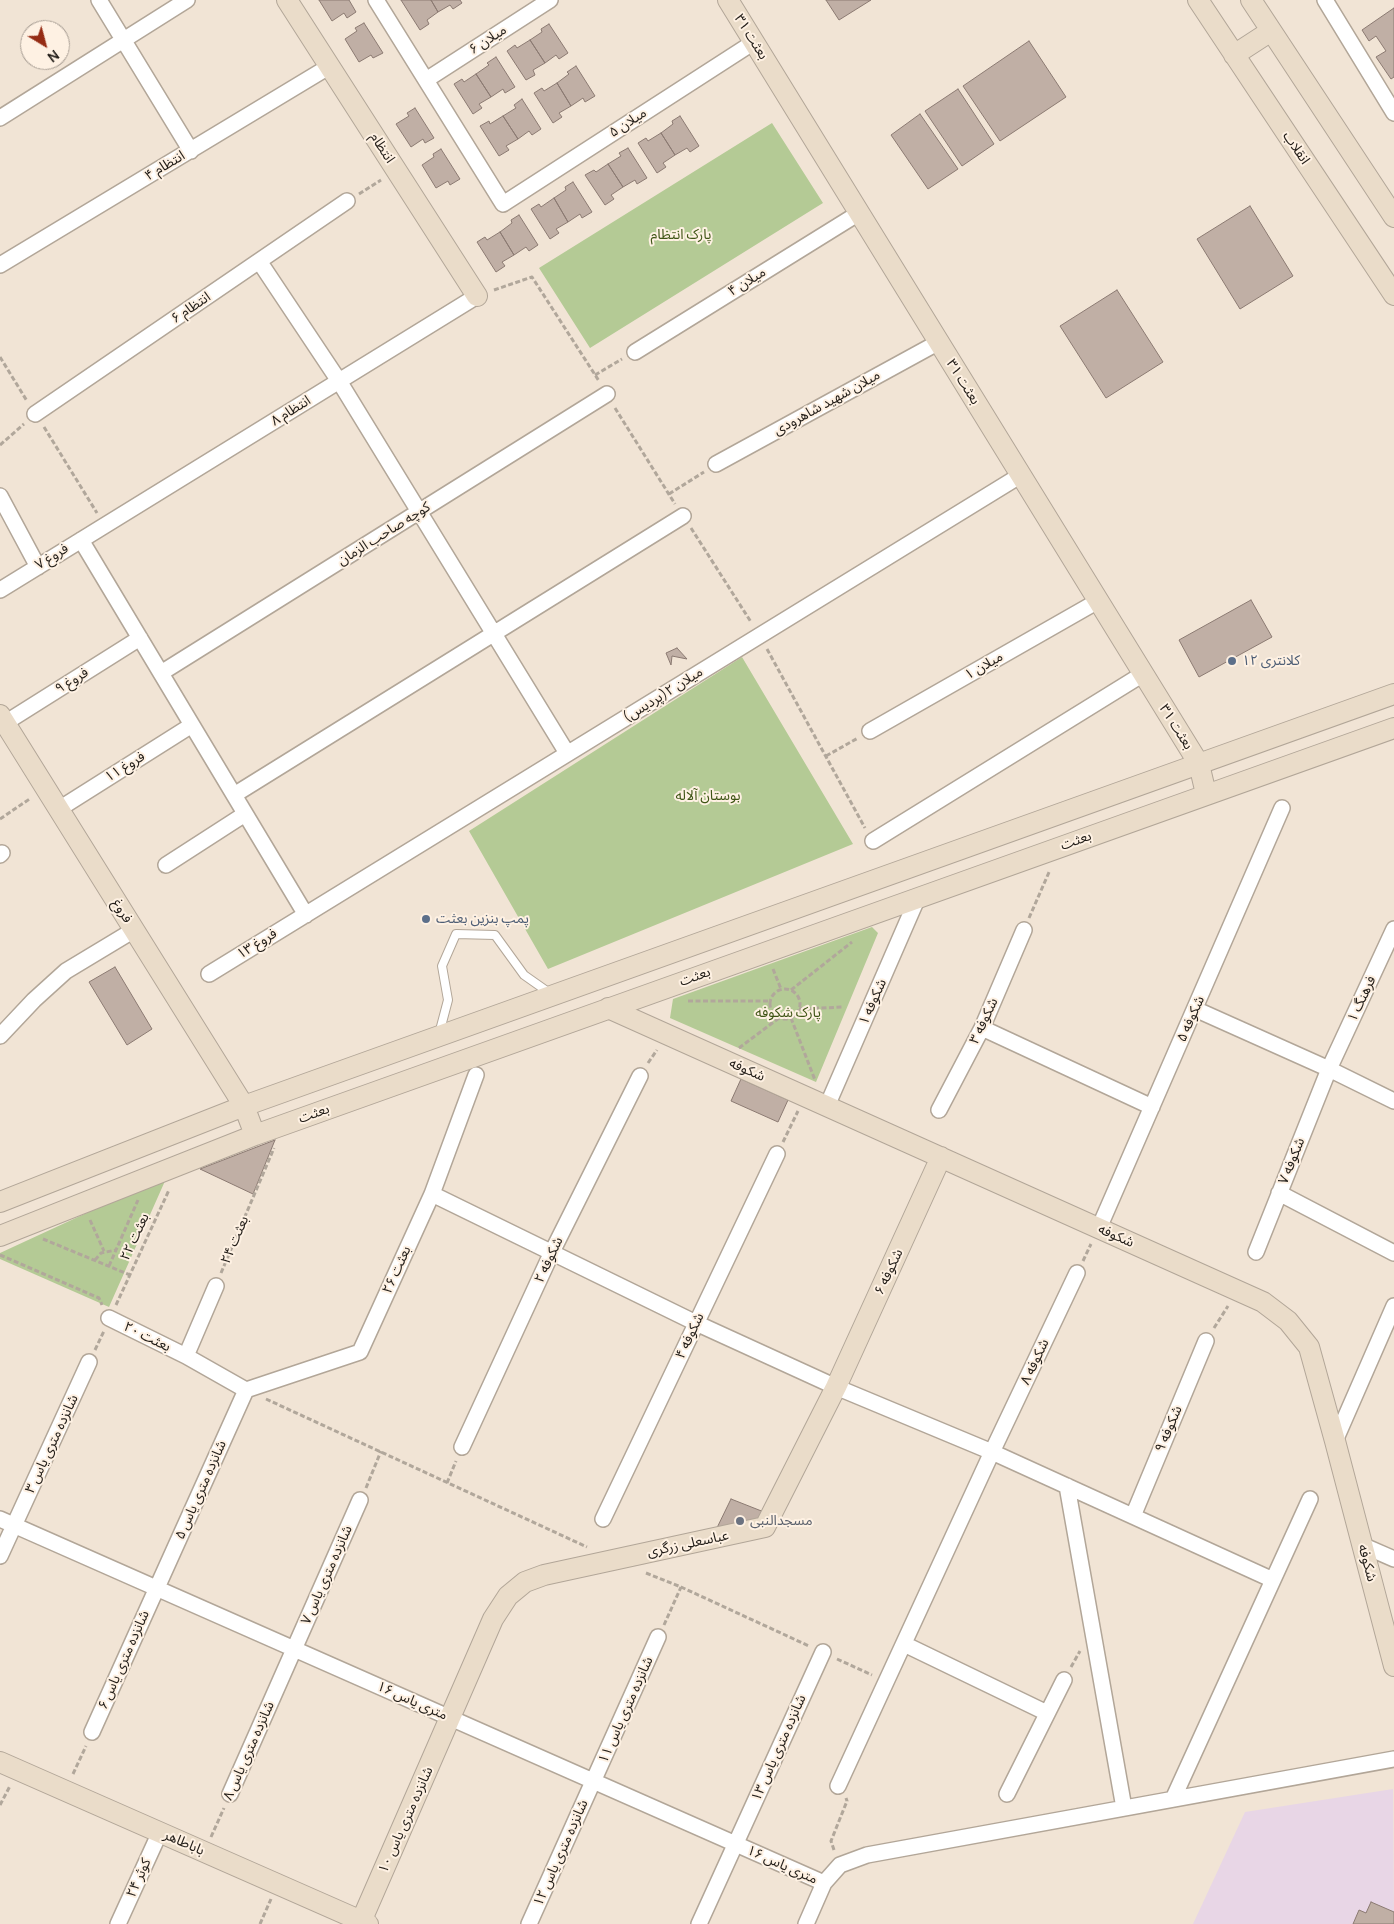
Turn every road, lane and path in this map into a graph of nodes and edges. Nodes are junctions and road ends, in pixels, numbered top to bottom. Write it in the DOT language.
graph roads {
  1 [pos="99,0"];
  2 [pos="187,0"];
  3 [pos="287,0"];
  4 [pos="376,0"];
  5 [pos="550,0"];
  6 [pos="728,0"];
  7 [pos="1198,0"];
  8 [pos="1251,0"];
  9 [pos="1325,0"];
  10 [pos="1271,30"];
  11 [pos="124,40"];
  12 [pos="754,42"];
  13 [pos="1234,55"];
  14 [pos="330,66"];
  15 [pos="426,80"];
  16 [pos="1394,113"];
  17 [pos="0,118"];
  18 [pos="191,151"];
  19 [pos="397,171"];
  20 [pos="347,201"];
  21 [pos="859,213"];
  22 [pos="1394,217"];
  23 [pos="259,261"];
  24 [pos="0,265"];
  25 [pos="1394,295"];
  26 [pos="477,296"];
  27 [pos="939,342"];
  28 [pos="635,352"];
  29 [pos="0,357"];
  30 [pos="595,375"];
  31 [pos="339,381"];
  32 [pos="607,394"];
  33 [pos="36,414"];
  34 [pos="0,445"];
  35 [pos="716,464"];
  36 [pos="1020,475"];
  37 [pos="669,494"];
  38 [pos="0,496"];
  39 [pos="419,511"];
  40 [pos="683,516"];
  41 [pos="105,525"];
  42 [pos="81,540"];
  43 [pos="38,567"];
  44 [pos="0,590"];
  45 [pos="1098,601"];
  46 [pos="494,634"];
  47 [pos="760,635"];
  48 [pos="140,638"];
  49 [pos="161,673"];
  50 [pos="1143,674"];
  51 [pos="1394,694"];
  52 [pos="2,719"];
  53 [pos="192,725"];
  54 [pos="1394,728"];
  55 [pos="870,731"];
  56 [pos="567,754"];
  57 [pos="826,756"];
  58 [pos="1199,764"];
  59 [pos="46,789"];
  60 [pos="1206,794"];
  61 [pos="234,795"];
  62 [pos="1282,808"];
  63 [pos="59,809"];
  64 [pos="246,814"];
  65 [pos="0,818"];
  66 [pos="873,841"];
  67 [pos="1060,847"];
  68 [pos="166,865"];
  69 [pos="918,897"];
  70 [pos="306,914"];
  71 [pos="1394,929"];
  72 [pos="134,930"];
  73 [pos="1024,930"];
  74 [pos="859,937"];
  75 [pos="209,974"];
  76 [pos="791,990"];
  77 [pos="552,996"];
  78 [pos="681,1001"];
  79 [pos="770,1001"];
  80 [pos="843,1007"];
  81 [pos="608,1008"];
  82 [pos="799,1009"];
  83 [pos="1195,1009"];
  84 [pos="779,1018"];
  85 [pos="791,1018"];
  86 [pos="982,1028"];
  87 [pos="666,1034"];
  88 [pos="0,1036"];
  89 [pos="438,1037"];
  90 [pos="723,1060"];
  91 [pos="1329,1069"];
  92 [pos="476,1075"];
  93 [pos="640,1076"];
  94 [pos="815,1101"];
  95 [pos="1394,1101"];
  96 [pos="244,1106"];
  97 [pos="1152,1107"];
  98 [pos="939,1110"];
  99 [pos="284,1124"];
  100 [pos="255,1135"];
  101 [pos="777,1154"];
  102 [pos="941,1158"];
  103 [pos="180,1164"];
  104 [pos="148,1176"];
  105 [pos="1279,1193"];
  106 [pos="432,1194"];
  107 [pos="0,1202"];
  108 [pos="81,1203"];
  109 [pos="1099,1228"];
  110 [pos="9,1232"];
  111 [pos="116,1250"];
  112 [pos="104,1252"];
  113 [pos="552,1252"];
  114 [pos="1256,1252"];
  115 [pos="1394,1253"];
  116 [pos="0,1254"];
  117 [pos="95,1260"];
  118 [pos="108,1266"];
  119 [pos="1077,1273"];
  120 [pos="130,1275"];
  121 [pos="216,1286"];
  122 [pos="1238,1290"];
  123 [pos="1394,1306"];
  124 [pos="110,1318"];
  125 [pos="696,1323"];
  126 [pos="1206,1341"];
  127 [pos="186,1356"];
  128 [pos="89,1362"];
  129 [pos="836,1387"];
  130 [pos="246,1390"];
  131 [pos="1335,1442"];
  132 [pos="462,1447"];
  133 [pos="381,1452"];
  134 [pos="992,1452"];
  135 [pos="447,1483"];
  136 [pos="1068,1486"];
  137 [pos="1310,1499"];
  138 [pos="360,1500"];
  139 [pos="1133,1516"];
  140 [pos="603,1519"];
  141 [pos="7,1523"];
  142 [pos="1362,1545"];
  143 [pos="0,1556"];
  144 [pos="1394,1559"];
  145 [pos="614,1560"];
  146 [pos="544,1575"];
  147 [pos="1273,1580"];
  148 [pos="681,1587"];
  149 [pos="157,1589"];
  150 [pos="1092,1629"];
  151 [pos="658,1638"];
  152 [pos="904,1644"];
  153 [pos="294,1649"];
  154 [pos="822,1652"];
  155 [pos="1394,1666"];
  156 [pos="1064,1680"];
  157 [pos="887,1681"];
  158 [pos="1047,1713"];
  159 [pos="450,1718"];
  160 [pos="92,1732"];
  161 [pos="1394,1759"];
  162 [pos="0,1762"];
  163 [pos="594,1782"];
  164 [pos="838,1786"];
  165 [pos="66,1791"];
  166 [pos="230,1794"];
  167 [pos="1007,1794"];
  168 [pos="1173,1799"];
  169 [pos="1124,1808"];
  170 [pos="160,1832"];
  171 [pos="735,1844"];
  172 [pos="204,1852"];
  173 [pos="840,1865"];
  174 [pos="824,1883"];
  175 [pos="278,1884"];
  176 [pos="363,1923"];
  177 [pos="118,1924"];
  178 [pos="260,1924"];
  179 [pos="529,1924"];
  180 [pos="699,1924"];
  181 [pos="806,1924"];
  1 -- 11 [label="street"];
  2 -- 11 [label="street"];
  3 -- 14 [label="street, انتظام"];
  4 -- 15 [label="street"];
  5 -- 15 [label="street, میلان ۶"];
  6 -- 12 [label="street, بعثت ۳۱"];
  7 -- 13 [label="street, انقلاب"];
  8 -- 10 [label="street"];
  9 -- 16 [label="street"];
  10 -- 13 [label="street"];
  10 -- 22 [label="street"];
  11 -- 17 [label="street"];
  11 -- 18 [label="street"];
  12 -- 15 [label="street, میلان ۵"];
  12 -- 21 [label="street, بعثت ۳۱"];
  13 -- 25 [label="street, انقلاب"];
  14 -- 18 [label="street, انتظام ۴"];
  14 -- 19 [label="street, انتظام"];
  18 -- 24 [label="street, انتظام ۴"];
  19 -- 20 [label="path"];
  19 -- 26 [label="street, انتظام"];
  20 -- 23 [label="street, انتظام ۶"];
  21 -- 27 [label="street, بعثت ۳۱"];
  21 -- 28 [label="street, میلان ۴"];
  23 -- 31 [label="street"];
  23 -- 33 [label="street, انتظام ۶"];
  26 -- 30 [label="path"];
  26 -- 31 [label="street, انتظام ۸"];
  27 -- 35 [label="street, میلان شهید شاهرودی"];
  27 -- 36 [label="street, بعثت ۳۱"];
  28 -- 30 [label="path"];
  29 -- 33 [label="path"];
  30 -- 32 [label="path"];
  31 -- 39 [label="street"];
  31 -- 41 [label="street, انتظام ۸"];
  32 -- 37 [label="path"];
  32 -- 39 [label="street, کوچه صاحب الزمان"];
  33 -- 34 [label="path"];
  33 -- 41 [label="path"];
  35 -- 37 [label="path"];
  36 -- 45 [label="street, بعثت ۳۱"];
  36 -- 47 [label="street, میلان ۲(پردیس)"];
  37 -- 40 [label="path"];
  38 -- 43 [label="street"];
  39 -- 46 [label="street"];
  39 -- 49 [label="street, کوچه صاحب الزمان"];
  40 -- 46 [label="street"];
  40 -- 47 [label="path"];
  41 -- 42 [label="street, فروغ ۷"];
  42 -- 43 [label="street, فروغ ۷"];
  42 -- 48 [label="street"];
  43 -- 44 [label="street, فروغ ۷"];
  45 -- 50 [label="street, بعثت ۳۱"];
  45 -- 55 [label="street, میلان ۱"];
  46 -- 56 [label="street"];
  46 -- 61 [label="street"];
  47 -- 56 [label="street, میلان ۲(پردیس)"];
  47 -- 57 [label="path"];
  48 -- 49 [label="street"];
  48 -- 52 [label="street, فروغ ۹"];
  49 -- 53 [label="street"];
  50 -- 58 [label="street, بعثت ۳۱"];
  50 -- 66 [label="street"];
  51 -- 58 [label="street"];
  52 -- 59 [label="street, فروغ"];
  53 -- 61 [label="street"];
  53 -- 63 [label="street, فروغ ۱۱"];
  54 -- 60 [label="street, بعثت"];
  55 -- 57 [label="path"];
  56 -- 70 [label="street, میلان ۲(پردیس)"];
  57 -- 66 [label="path"];
  58 -- 60 [label="street, بعثت ۳۱"];
  58 -- 77 [label="street"];
  59 -- 63 [label="street, فروغ"];
  59 -- 65 [label="path"];
  60 -- 67 [label="street, بعثت"];
  61 -- 64 [label="street"];
  62 -- 83 [label="street, شکوفه ۵"];
  63 -- 72 [label="street, فروغ"];
  64 -- 68 [label="street"];
  64 -- 70 [label="street"];
  67 -- 69 [label="street, بعثت"];
  67 -- 73 [label="path"];
  69 -- 81 [label="street, بعثت"];
  69 -- 94 [label="street, شکوفه ۱"];
  70 -- 75 [label="street, فروغ ۱۳"];
  71 -- 91 [label="street, فرهنگ ۱"];
  72 -- 88 [label="street"];
  72 -- 96 [label="street, فروغ"];
  73 -- 86 [label="street, شکوفه ۳"];
  74 -- 76 [label="path"];
  76 -- 79 [label="path"];
  76 -- 82 [label="path"];
  77 -- 89 [label="street"];
  77 -- 89 [label="lane"];
  78 -- 79 [label="path"];
  79 -- 84 [label="path"];
  80 -- 82 [label="path"];
  81 -- 87 [label="street, شکوفه"];
  81 -- 99 [label="street, بعثت"];
  82 -- 85 [label="path"];
  83 -- 91 [label="street"];
  83 -- 97 [label="street, شکوفه ۵"];
  84 -- 85 [label="path"];
  84 -- 90 [label="path"];
  85 -- 94 [label="path"];
  86 -- 97 [label="street"];
  86 -- 98 [label="street, شکوفه ۳"];
  87 -- 90 [label="street, شکوفه"];
  87 -- 93 [label="path"];
  89 -- 96 [label="street"];
  90 -- 94 [label="street, شکوفه"];
  91 -- 95 [label="street"];
  91 -- 105 [label="street, شکوفه ۷"];
  92 -- 106 [label="street, بعثت ۲۶"];
  93 -- 113 [label="street, شکوفه ۲"];
  94 -- 101 [label="path"];
  94 -- 102 [label="street, شکوفه"];
  96 -- 100 [label="street, فروغ"];
  96 -- 107 [label="street"];
  97 -- 109 [label="street, شکوفه ۵"];
  99 -- 100 [label="street, بعثت"];
  99 -- 121 [label="path, بعثت ۲۴"];
  100 -- 103 [label="street, بعثت"];
  101 -- 125 [label="street, شکوفه ۴"];
  102 -- 109 [label="street, شکوفه"];
  102 -- 129 [label="street, شکوفه ۶"];
  103 -- 104 [label="street, بعثت"];
  103 -- 120 [label="path, بعثت ۲۲"];
  104 -- 108 [label="street, بعثت"];
  104 -- 111 [label="path"];
  105 -- 114 [label="street, شکوفه ۷"];
  105 -- 115 [label="street"];
  106 -- 113 [label="street"];
  106 -- 130 [label="street, بعثت ۲۶"];
  108 -- 110 [label="street, بعثت"];
  108 -- 112 [label="path"];
  109 -- 119 [label="path"];
  109 -- 122 [label="street, شکوفه"];
  110 -- 117 [label="path"];
  111 -- 112 [label="path"];
  111 -- 118 [label="path"];
  112 -- 117 [label="path"];
  113 -- 125 [label="street"];
  113 -- 132 [label="street, شکوفه ۲"];
  116 -- 124 [label="path, بعثت ۲۰"];
  117 -- 118 [label="path"];
  118 -- 120 [label="path"];
  119 -- 134 [label="street, شکوفه ۸"];
  120 -- 124 [label="path, بعثت ۲۲"];
  121 -- 127 [label="street"];
  122 -- 126 [label="path"];
  122 -- 131 [label="street, شکوفه"];
  123 -- 131 [label="street"];
  124 -- 127 [label="street, بعثت ۲۰"];
  124 -- 128 [label="path, بعثت ۲۲"];
  125 -- 129 [label="street"];
  125 -- 140 [label="street, شکوفه ۴"];
  126 -- 139 [label="street, شکوفه ۹"];
  127 -- 130 [label="street, بعثت ۲۰"];
  128 -- 141 [label="street, شانزده متری یاس ۳"];
  129 -- 134 [label="street"];
  129 -- 145 [label="street, عباسعلی زرگری"];
  130 -- 133 [label="path"];
  130 -- 149 [label="street, شانزده متری یاس ۵"];
  131 -- 142 [label="street, شکوفه"];
  132 -- 135 [label="path"];
  133 -- 135 [label="path"];
  133 -- 138 [label="path"];
  134 -- 136 [label="street"];
  134 -- 152 [label="street, شکوفه ۸"];
  135 -- 145 [label="path"];
  136 -- 139 [label="street"];
  136 -- 150 [label="street"];
  137 -- 147 [label="street"];
  138 -- 153 [label="street, شانزده متری یاس ۷"];
  139 -- 147 [label="street"];
  141 -- 143 [label="street, شانزده متری یاس ۳"];
  141 -- 149 [label="street, ۱۶ متری یاس"];
  142 -- 144 [label="street"];
  142 -- 155 [label="street, شکوفه"];
  145 -- 146 [label="street, عباسعلی زرگری"];
  145 -- 148 [label="path"];
  146 -- 159 [label="street, شانزده متری یاس ۱۰"];
  147 -- 168 [label="street"];
  148 -- 151 [label="path"];
  148 -- 154 [label="path"];
  149 -- 153 [label="street, ۱۶ متری یاس"];
  149 -- 160 [label="street, شانزده متری یاس ۶"];
  150 -- 156 [label="path"];
  150 -- 169 [label="street"];
  151 -- 163 [label="street, شانزده متری یاس ۱۱"];
  152 -- 157 [label="street, شکوفه ۸"];
  152 -- 158 [label="street"];
  153 -- 159 [label="street, ۱۶ متری یاس"];
  153 -- 166 [label="street, شانزده متری یاس ۸"];
  154 -- 157 [label="path"];
  154 -- 171 [label="street, شانزده متری یاس ۱۳"];
  156 -- 158 [label="street"];
  157 -- 164 [label="street, شکوفه ۸"];
  158 -- 167 [label="street"];
  159 -- 163 [label="street, ۱۶ متری یاس"];
  159 -- 176 [label="street, شانزده متری یاس ۱۰"];
  160 -- 165 [label="path"];
  161 -- 168 [label="street"];
  162 -- 165 [label="street, باباطاهر"];
  163 -- 171 [label="street, ۱۶ متری یاس"];
  163 -- 179 [label="street, شانزده متری یاس ۱۲"];
  164 -- 173 [label="path"];
  165 -- 170 [label="street, باباطاهر"];
  166 -- 172 [label="path, شانزده متری یاس ۸"];
  168 -- 169 [label="street"];
  169 -- 173 [label="street"];
  170 -- 172 [label="street, باباطاهر"];
  170 -- 177 [label="street, کوثر ۲۴"];
  171 -- 174 [label="street, ۱۶ متری یاس"];
  171 -- 180 [label="street, شانزده متری یاس ۱۳"];
  172 -- 175 [label="street, باباطاهر"];
  173 -- 174 [label="street"];
  174 -- 181 [label="street"];
  175 -- 176 [label="street, باباطاهر"];
  175 -- 178 [label="path"];
}
